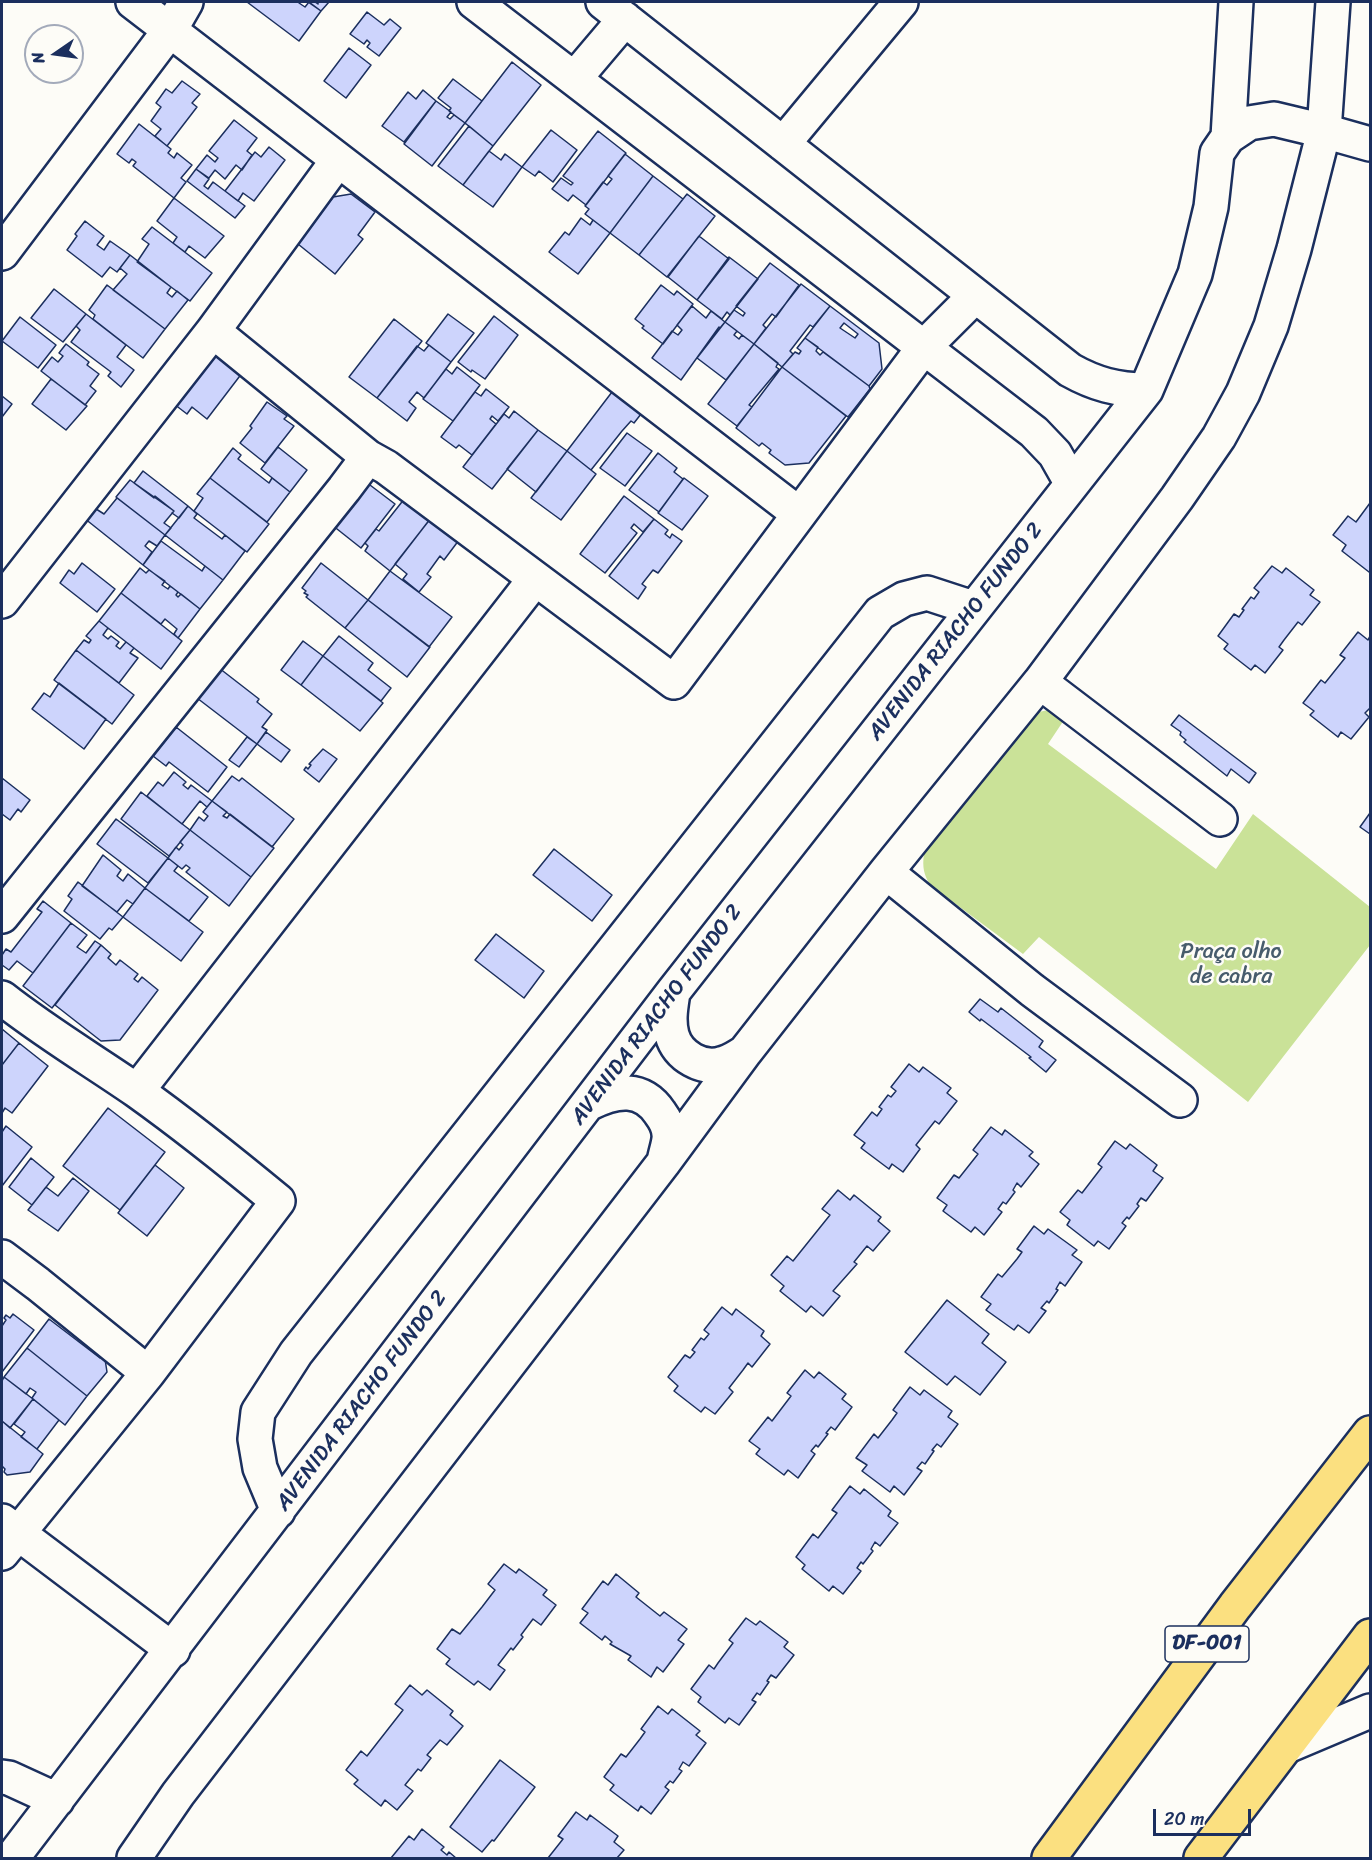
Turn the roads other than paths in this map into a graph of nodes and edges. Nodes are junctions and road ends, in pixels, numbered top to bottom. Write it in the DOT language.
graph roads {
  1 [pos="133,2"];
  2 [pos="186,2"];
  3 [pos="474,2"];
  4 [pos="901,2"];
  5 [pos="1236,2"];
  6 [pos="1333,2"];
  7 [pos="614,10"];
  8 [pos="170,30"];
  9 [pos="574,78"];
  10 [pos="1324,131"];
  11 [pos="1228,137"];
  12 [pos="783,144"];
  13 [pos="1371,144"];
  14 [pos="338,160"];
  15 [pos="2,252"];
  16 [pos="975,296"];
  17 [pos="213,331"];
  18 [pos="924,347"];
  19 [pos="1146,390"];
  20 [pos="368,457"];
  21 [pos="1072,484"];
  22 [pos="799,514"];
  23 [pos="535,579"];
  24 [pos="2,601"];
  25 [pos="973,608"];
  26 [pos="1040,682"];
  27 [pos="1220,819"];
  28 [pos="886,872"];
  29 [pos="2,916"];
  30 [pos="673,992"];
  31 [pos="2,998"];
  32 [pos="745,1052"];
  33 [pos="137,1091"];
  34 [pos="1180,1101"];
  35 [pos="590,1103"];
  36 [pos="664,1162"];
  37 [pos="2,1257"];
  38 [pos="148,1373"];
  39 [pos="1371,1433"];
  40 [pos="278,1511"];
  41 [pos="7,1536"];
  42 [pos="1371,1636"];
  43 [pos="172,1650"];
  44 [pos="1371,1711"];
  45 [pos="1287,1746"];
  46 [pos="2,1777"];
  47 [pos="57,1800"];
  48 [pos="1224,1843"];
  49 [pos="147,1854"];
  50 [pos="12,1858"];
  51 [pos="1049,1858"];
  52 [pos="1201,1858"];
  1 -- 8 [label="street"];
  2 -- 8 [label="street"];
  3 -- 9 [label="street"];
  4 -- 12 [label="street"];
  5 -- 11 [label="street, AVENIDA RIACHO FUNDO 2"];
  6 -- 10 [label="street"];
  7 -- 9 [label="street"];
  7 -- 12 [label="street"];
  8 -- 14 [label="street"];
  8 -- 15 [label="street"];
  9 -- 18 [label="street"];
  10 -- 11 [label="street"];
  10 -- 13 [label="street"];
  10 -- 26 [label="street"];
  11 -- 19 [label="street, AVENIDA RIACHO FUNDO 2"];
  12 -- 16 [label="street"];
  14 -- 17 [label="street"];
  14 -- 22 [label="street"];
  16 -- 18 [label="street"];
  16 -- 19 [label="street"];
  17 -- 20 [label="street"];
  17 -- 24 [label="street"];
  18 -- 21 [label="street"];
  18 -- 22 [label="street"];
  19 -- 21 [label="street, AVENIDA RIACHO FUNDO 2"];
  20 -- 23 [label="street"];
  20 -- 29 [label="street"];
  21 -- 25 [label="street, AVENIDA RIACHO FUNDO 2"];
  22 -- 23 [label="street"];
  23 -- 33 [label="street"];
  25 -- 30 [label="street, AVENIDA RIACHO FUNDO 2"];
  25 -- 40 [label="street"];
  26 -- 27 [label="street"];
  26 -- 28 [label="street"];
  28 -- 32 [label="street"];
  28 -- 34 [label="street"];
  30 -- 32 [label="street"];
  30 -- 35 [label="street, AVENIDA RIACHO FUNDO 2"];
  31 -- 33 [label="street"];
  32 -- 36 [label="street"];
  33 -- 38 [label="street"];
  35 -- 36 [label="street"];
  35 -- 40 [label="street, AVENIDA RIACHO FUNDO 2"];
  36 -- 49 [label="street"];
  37 -- 38 [label="street"];
  38 -- 41 [label="street"];
  39 -- 51 [label="highway, DF-001"];
  40 -- 43 [label="street, AVENIDA RIACHO FUNDO 2"];
  41 -- 43 [label="street"];
  42 -- 45 [label="highway"];
  43 -- 47 [label="street, AVENIDA RIACHO FUNDO 2"];
  44 -- 45 [label="street"];
  45 -- 48 [label="highway"];
  46 -- 47 [label="street"];
  47 -- 50 [label="street, AVENIDA RIACHO FUNDO 2"];
  48 -- 52 [label="highway"];
}
